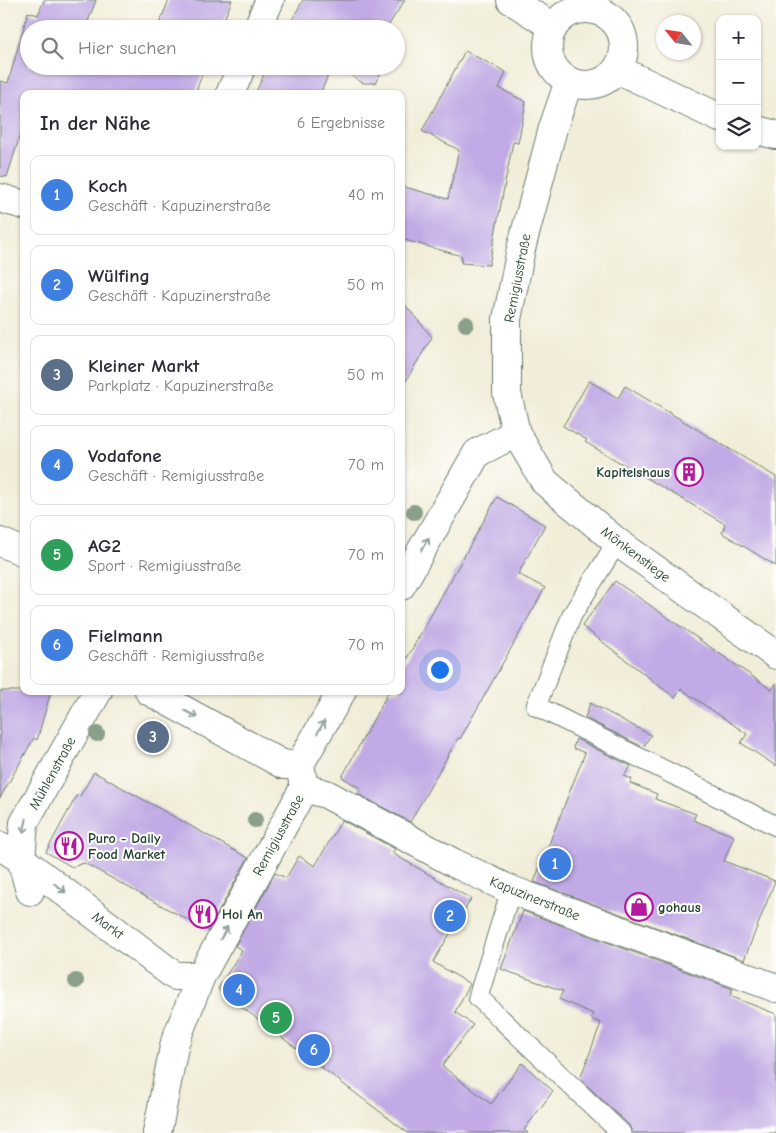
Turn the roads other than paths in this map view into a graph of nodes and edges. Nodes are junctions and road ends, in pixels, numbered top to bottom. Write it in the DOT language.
graph roads {
  1 [pos="270,0"];
  2 [pos="511,0"];
  3 [pos="596,5"];
  4 [pos="262,20"];
  5 [pos="554,26"];
  6 [pos="616,69"];
  7 [pos="238,75"];
  8 [pos="569,81"];
  9 [pos="232,90"];
  10 [pos="716,116"];
  11 [pos="761,131"];
  12 [pos="776,135"];
  13 [pos="0,198"];
  14 [pos="20,204"];
  15 [pos="516,433"];
  16 [pos="0,542"];
  17 [pos="616,542"];
  18 [pos="20,550"];
  19 [pos="405,579"];
  20 [pos="776,654"];
  21 [pos="96,695"];
  22 [pos="155,695"];
  23 [pos="340,695"];
  24 [pos="302,776"];
  25 [pos="776,826"];
  26 [pos="10,852"];
  27 [pos="511,890"];
  28 [pos="30,891"];
  29 [pos="201,976"];
  30 [pos="776,988"];
  31 [pos="157,1133"];
  32 [pos="621,1133"];
  1 -- 4 [label="street"];
  2 -- 5 [label="street"];
  3 -- 5 [label="street"];
  3 -- 6 [label="street"];
  5 -- 8 [label="street"];
  6 -- 8 [label="street"];
  6 -- 10 [label="street"];
  7 -- 9 [label="street"];
  8 -- 15 [label="street, Remigiusstraße"];
  11 -- 12 [label="street"];
  13 -- 14 [label="street"];
  15 -- 17 [label="street, Mönkenstiege"];
  19 -- 15 [label="street, one-way"];
  16 -- 18 [label="street"];
  17 -- 20 [label="street, Mönkenstiege"];
  17 -- 25 [label="lane"];
  21 -- 26 [label="street, Mühlenstraße, one-way"];
  22 -- 24 [label="street, Kapuzinerstraße, one-way"];
  24 -- 23 [label="street, Remigiusstraße, one-way"];
  24 -- 27 [label="street, Kapuzinerstraße"];
  29 -- 24 [label="street, Remigiusstraße, one-way"];
  26 -- 28 [label="street"];
  26 -- 29 [label="street, Markt, one-way"];
  27 -- 30 [label="street, Kapuzinerstraße"];
  27 -- 32 [label="lane"];
  29 -- 31 [label="street, Remigiusstraße"];
}
